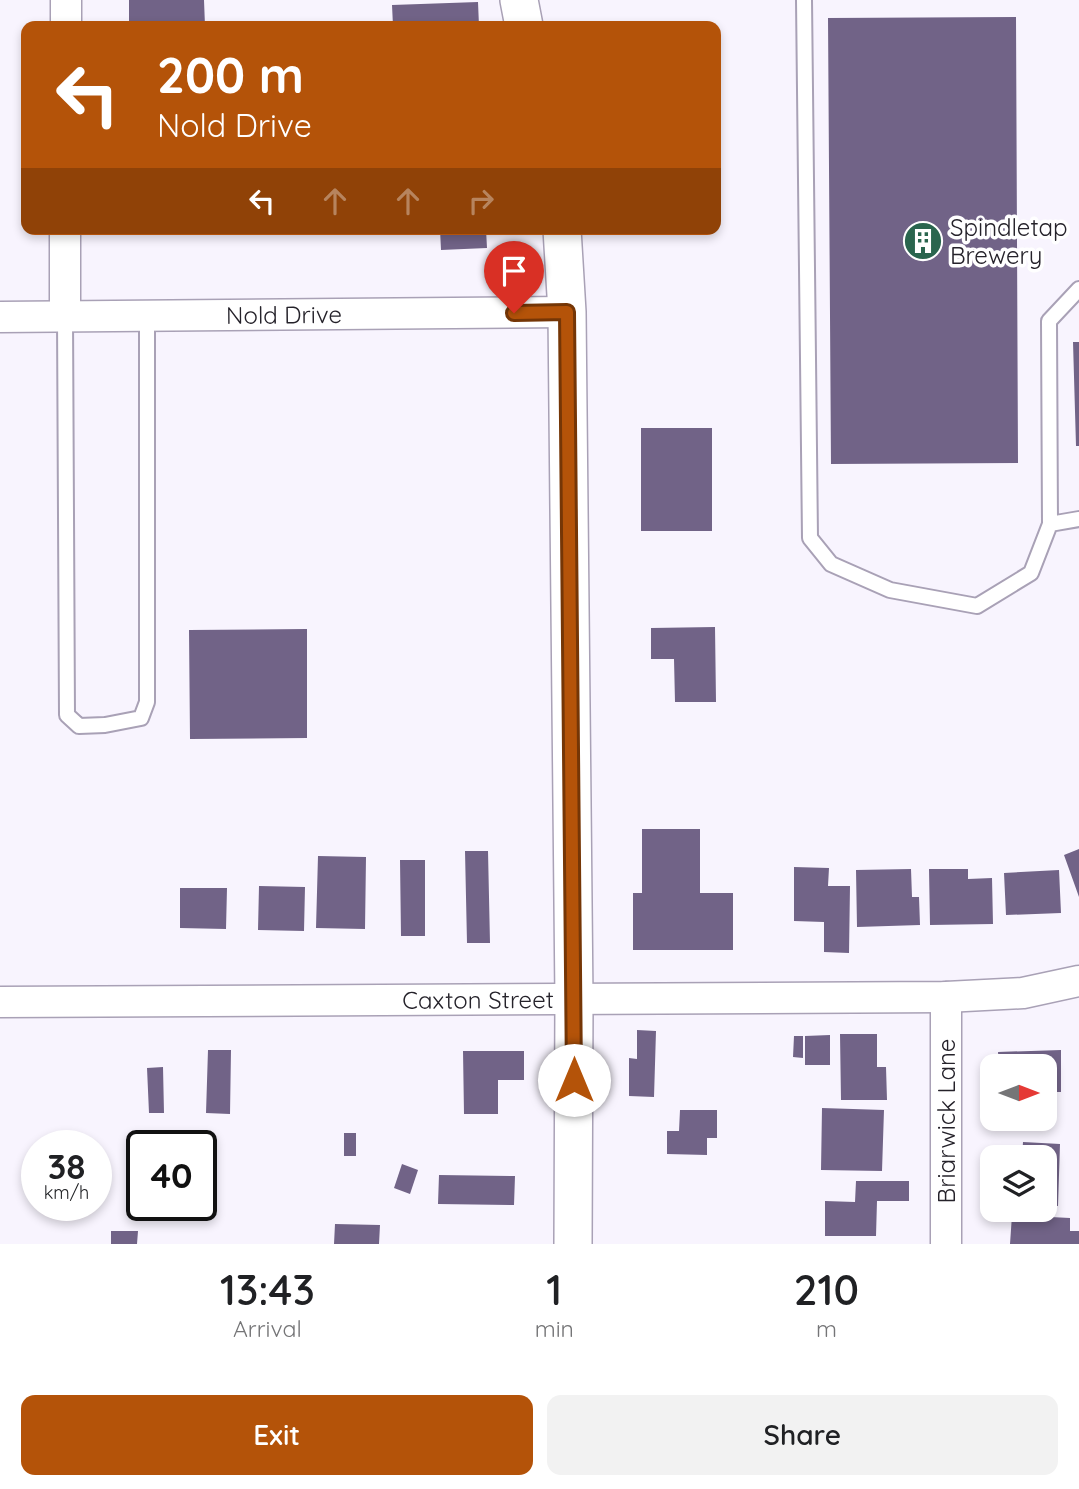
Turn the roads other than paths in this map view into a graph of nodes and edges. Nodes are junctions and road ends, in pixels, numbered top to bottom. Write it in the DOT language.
graph roads {
  1 [pos="66,0"];
  2 [pos="519,0"];
  3 [pos="804,0"];
  4 [pos="66,21"];
  5 [pos="523,21"];
  6 [pos="65,235"];
  7 [pos="562,235"];
  8 [pos="1079,289"];
  9 [pos="567,312"];
  10 [pos="147,316"];
  11 [pos="0,317"];
  12 [pos="65,317"];
  13 [pos="1079,519"];
  14 [pos="1050,524"];
  15 [pos="1079,981"];
  16 [pos="946,997"];
  17 [pos="575,1000"];
  18 [pos="0,1002"];
  19 [pos="573,1244"];
  20 [pos="946,1244"];
  1 -- 4 [label="street"];
  2 -- 5 [label="street"];
  3 -- 14 [label="lane"];
  6 -- 12 [label="street"];
  7 -- 9 [label="street"];
  8 -- 14 [label="lane"];
  9 -- 10 [label="street, Nold Drive"];
  9 -- 17 [label="street"];
  10 -- 12 [label="street, Nold Drive"];
  10 -- 12 [label="lane"];
  11 -- 12 [label="street, Nold Drive"];
  13 -- 14 [label="lane"];
  15 -- 16 [label="street, Caxton Street"];
  16 -- 17 [label="street, Caxton Street"];
  16 -- 20 [label="street, Briarwick Lane"];
  17 -- 18 [label="street, Caxton Street"];
  17 -- 19 [label="street"];
}
